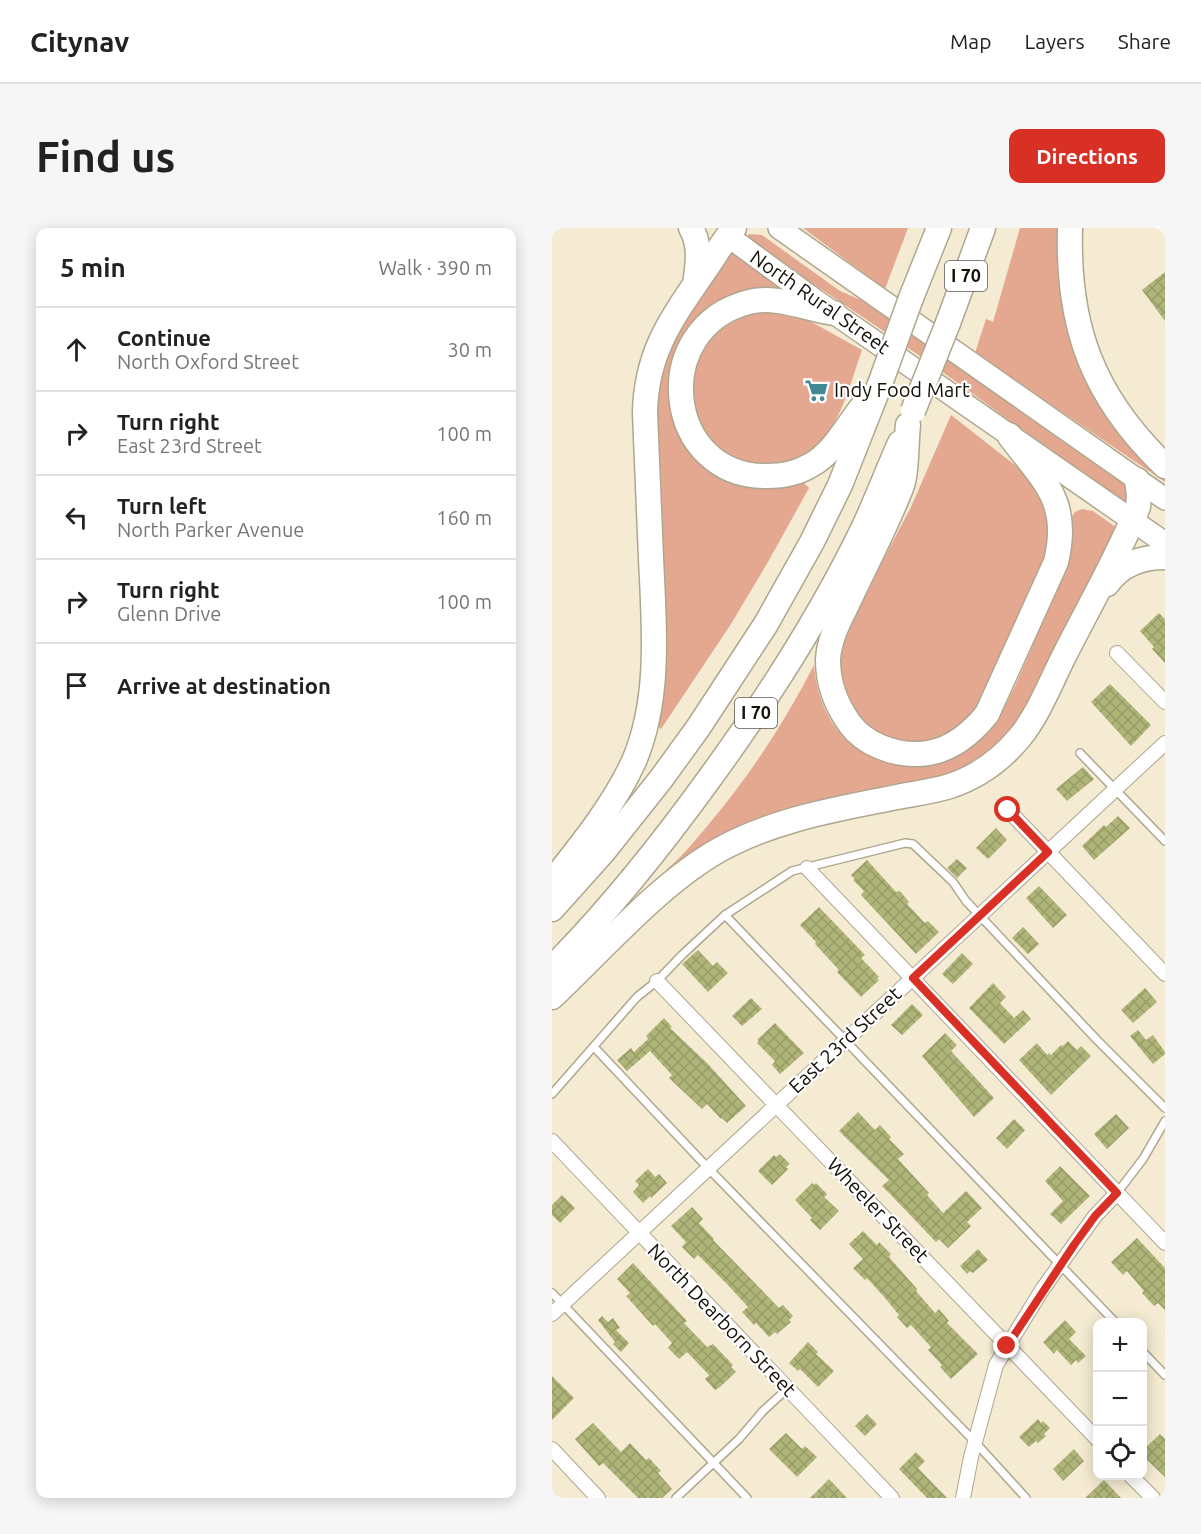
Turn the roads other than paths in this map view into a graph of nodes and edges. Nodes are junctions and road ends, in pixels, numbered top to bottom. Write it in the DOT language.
graph roads {
  1 [pos="691,228"];
  2 [pos="779,228"];
  3 [pos="939,228"];
  4 [pos="983,228"];
  5 [pos="1070,228"];
  6 [pos="731,232"];
  7 [pos="695,284"];
  8 [pos="834,313"];
  9 [pos="880,384"];
  10 [pos="910,418"];
  11 [pos="1009,435"];
  12 [pos="1165,466"];
  13 [pos="1137,480"];
  14 [pos="1165,499"];
  15 [pos="1133,520"];
  16 [pos="1165,543"];
  17 [pos="1165,557"];
  18 [pos="1090,605"];
  19 [pos="1117,653"];
  20 [pos="1165,702"];
  21 [pos="1165,743"];
  22 [pos="1080,753"];
  23 [pos="1115,789"];
  24 [pos="1008,810"];
  25 [pos="1165,841"];
  26 [pos="1048,852"];
  27 [pos="807,868"];
  28 [pos="552,882"];
  29 [pos="552,909"];
  30 [pos="725,915"];
  31 [pos="980,915"];
  32 [pos="552,968"];
  33 [pos="1165,974"];
  34 [pos="913,978"];
  35 [pos="657,981"];
  36 [pos="552,997"];
  37 [pos="845,1041"];
  38 [pos="594,1047"];
  39 [pos="552,1094"];
  40 [pos="777,1104"];
  41 [pos="1165,1108"];
  42 [pos="1165,1121"];
  43 [pos="552,1141"];
  44 [pos="708,1168"];
  45 [pos="1117,1193"];
  46 [pos="638,1232"];
  47 [pos="1165,1243"];
  48 [pos="1060,1264"];
  49 [pos="552,1293"];
  50 [pos="563,1304"];
  51 [pos="552,1314"];
  52 [pos="1110,1318"];
  53 [pos="1007,1346"];
  54 [pos="1147,1355"];
  55 [pos="1165,1375"];
  56 [pos="788,1388"];
  57 [pos="1093,1435"];
  58 [pos="975,1442"];
  59 [pos="552,1449"];
  60 [pos="713,1463"];
  61 [pos="1135,1480"];
  62 [pos="598,1498"];
  63 [pos="676,1498"];
  64 [pos="747,1498"];
  65 [pos="892,1498"];
  66 [pos="963,1498"];
  67 [pos="1026,1498"];
  68 [pos="1153,1498"];
  1 -- 7 [label="highway"];
  2 -- 13 [label="main road, North Rural Street"];
  3 -- 9 [label="highway, I 70, bridge"];
  4 -- 10 [label="highway, I 70, bridge"];
  5 -- 12 [label="highway"];
  6 -- 7 [label="highway"];
  6 -- 8 [label="main road, North Rural Street"];
  7 -- 28 [label="highway"];
  8 -- 9 [label="highway"];
  8 -- 11 [label="main road, North Rural Street"];
  9 -- 29 [label="highway, I 70"];
  10 -- 11 [label="highway"];
  10 -- 32 [label="highway, I 70"];
  11 -- 15 [label="main road, North Rural Street"];
  13 -- 14 [label="main road, North Rural Street"];
  13 -- 15 [label="highway"];
  15 -- 16 [label="main road, North Rural Street"];
  15 -- 18 [label="highway"];
  17 -- 18 [label="highway"];
  18 -- 36 [label="highway"];
  19 -- 20 [label="street"];
  21 -- 23 [label="street, East 23rd Street"];
  22 -- 23 [label="lane"];
  23 -- 25 [label="lane"];
  23 -- 26 [label="street, East 23rd Street"];
  24 -- 26 [label="street"];
  26 -- 31 [label="street, East 23rd Street"];
  26 -- 33 [label="street"];
  27 -- 30 [label="lane"];
  27 -- 31 [label="lane"];
  27 -- 34 [label="street"];
  30 -- 35 [label="lane"];
  30 -- 37 [label="lane"];
  31 -- 34 [label="street, East 23rd Street"];
  31 -- 41 [label="lane"];
  34 -- 37 [label="street, East 23rd Street"];
  34 -- 45 [label="street"];
  35 -- 38 [label="lane"];
  35 -- 40 [label="street, Wheeler Street"];
  37 -- 40 [label="street, East 23rd Street"];
  37 -- 48 [label="lane"];
  38 -- 39 [label="lane"];
  38 -- 44 [label="lane"];
  40 -- 44 [label="street, East 23rd Street"];
  40 -- 53 [label="street, Wheeler Street"];
  42 -- 45 [label="lane"];
  43 -- 46 [label="street, North Dearborn Street"];
  44 -- 46 [label="street, East 23rd Street"];
  44 -- 58 [label="lane"];
  45 -- 47 [label="street"];
  45 -- 48 [label="street"];
  46 -- 50 [label="street, East 23rd Street"];
  46 -- 56 [label="street, North Dearborn Street"];
  48 -- 52 [label="lane"];
  48 -- 53 [label="street"];
  49 -- 50 [label="lane"];
  50 -- 51 [label="street, East 23rd Street"];
  50 -- 60 [label="lane"];
  53 -- 57 [label="street, Wheeler Street"];
  53 -- 58 [label="street"];
  54 -- 55 [label="lane"];
  56 -- 60 [label="lane"];
  56 -- 65 [label="street, North Dearborn Street"];
  58 -- 66 [label="street"];
  58 -- 67 [label="lane"];
  59 -- 62 [label="street"];
  60 -- 63 [label="lane"];
  60 -- 64 [label="lane"];
  61 -- 68 [label="street"];
}
